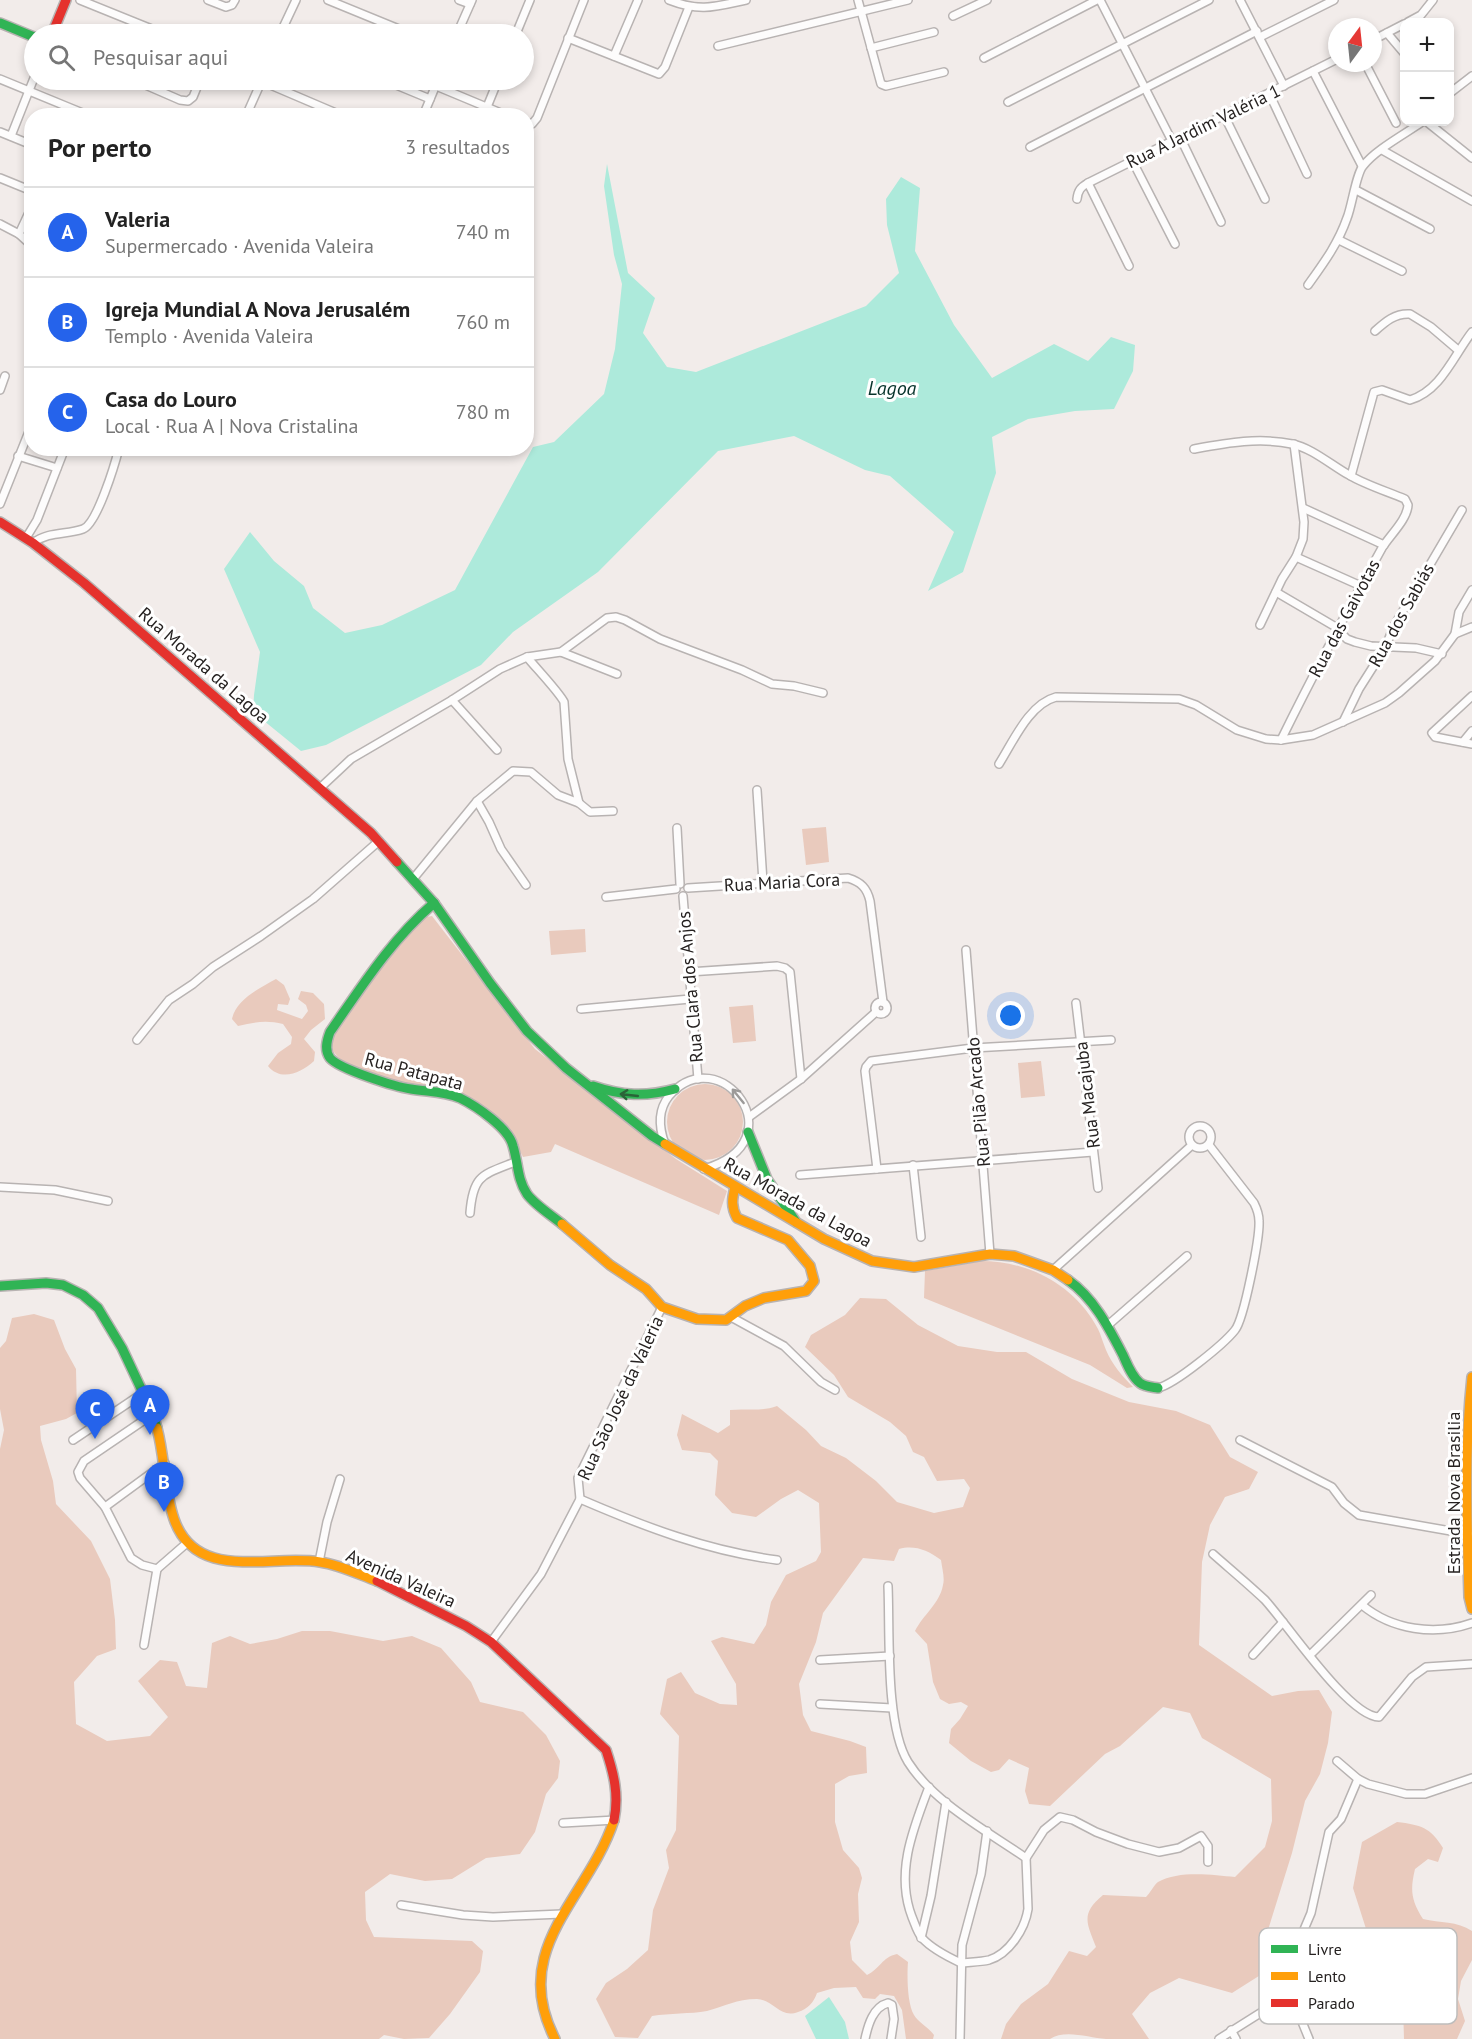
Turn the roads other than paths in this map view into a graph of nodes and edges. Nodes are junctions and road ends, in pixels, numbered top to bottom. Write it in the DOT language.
graph roads {
  1 [pos="66,0"];
  2 [pos="80,0"];
  3 [pos="208,0"];
  4 [pos="235,0"];
  5 [pos="296,0"];
  6 [pos="328,0"];
  7 [pos="459,0"];
  8 [pos="530,0"];
  9 [pos="584,0"];
  10 [pos="638,0"];
  11 [pos="669,0"];
  12 [pos="746,0"];
  13 [pos="858,0"];
  14 [pos="908,0"];
  15 [pos="987,0"];
  16 [pos="1098,0"];
  17 [pos="1209,0"];
  18 [pos="1240,0"];
  19 [pos="1334,0"];
  20 [pos="1433,0"];
  21 [pos="471,2"];
  22 [pos="689,8"];
  23 [pos="861,11"];
  24 [pos="953,16"];
  25 [pos="1415,18"];
  26 [pos="0,23"];
  27 [pos="56,24"];
  28 [pos="139,24"];
  29 [pos="285,24"];
  30 [pos="387,24"];
  31 [pos="461,24"];
  32 [pos="520,24"];
  33 [pos="1400,26"];
  34 [pos="24,33"];
  35 [pos="934,33"];
  36 [pos="1387,33"];
  37 [pos="1258,34"];
  38 [pos="1382,36"];
  39 [pos="568,38"];
  40 [pos="1123,44"];
  41 [pos="718,46"];
  42 [pos="871,48"];
  43 [pos="1400,48"];
  44 [pos="614,56"];
  45 [pos="984,58"];
  46 [pos="1328,64"];
  47 [pos="1313,71"];
  48 [pos="944,72"];
  49 [pos="1370,72"];
  50 [pos="1472,76"];
  51 [pos="0,79"];
  52 [pos="1284,86"];
  53 [pos="24,89"];
  54 [pos="1147,89"];
  55 [pos="1454,89"];
  56 [pos="157,90"];
  57 [pos="196,90"];
  58 [pos="257,90"];
  59 [pos="284,90"];
  60 [pos="408,90"];
  61 [pos="434,90"];
  62 [pos="452,90"];
  63 [pos="494,90"];
  64 [pos="29,91"];
  65 [pos="1269,93"];
  66 [pos="430,99"];
  67 [pos="1008,102"];
  68 [pos="487,107"];
  69 [pos="70,108"];
  70 [pos="249,108"];
  71 [pos="325,108"];
  72 [pos="426,108"];
  73 [pos="1224,115"];
  74 [pos="534,122"];
  75 [pos="1395,123"];
  76 [pos="1416,126"];
  77 [pos="1432,126"];
  78 [pos="0,132"];
  79 [pos="11,136"];
  80 [pos="1176,139"];
  81 [pos="24,142"];
  82 [pos="1030,147"];
  83 [pos="1382,150"];
  84 [pos="1472,158"];
  85 [pos="1132,160"];
  86 [pos="1362,166"];
  87 [pos="1307,174"];
  88 [pos="0,178"];
  89 [pos="1088,183"];
  90 [pos="24,188"];
  91 [pos="1356,190"];
  92 [pos="1077,199"];
  93 [pos="1265,199"];
  94 [pos="1472,201"];
  95 [pos="1221,222"];
  96 [pos="0,224"];
  97 [pos="24,226"];
  98 [pos="1430,229"];
  99 [pos="19,234"];
  100 [pos="24,239"];
  101 [pos="1339,240"];
  102 [pos="1174,244"];
  103 [pos="1129,266"];
  104 [pos="1402,271"];
  105 [pos="1308,285"];
  106 [pos="1375,331"];
  107 [pos="1472,332"];
  108 [pos="1458,350"];
  109 [pos="5,376"];
  110 [pos="0,390"];
  111 [pos="24,442"];
  112 [pos="1294,444"];
  113 [pos="1194,449"];
  114 [pos="18,456"];
  115 [pos="62,456"];
  116 [pos="116,456"];
  117 [pos="57,468"];
  118 [pos="1351,476"];
  119 [pos="0,504"];
  120 [pos="1303,508"];
  121 [pos="1462,510"];
  122 [pos="0,522"];
  123 [pos="30,540"];
  124 [pos="1384,545"];
  125 [pos="1296,557"];
  126 [pos="1361,586"];
  127 [pos="1472,590"];
  128 [pos="1276,591"];
  129 [pos="1260,625"];
  130 [pos="1472,627"];
  131 [pos="1338,629"];
  132 [pos="1455,634"];
  133 [pos="1385,648"];
  134 [pos="561,652"];
  135 [pos="1442,654"];
  136 [pos="527,657"];
  137 [pos="617,674"];
  138 [pos="823,693"];
  139 [pos="1472,696"];
  140 [pos="452,700"];
  141 [pos="1343,722"];
  142 [pos="1472,731"];
  143 [pos="1281,740"];
  144 [pos="1463,742"];
  145 [pos="1472,744"];
  146 [pos="497,750"];
  147 [pos="999,764"];
  148 [pos="320,788"];
  149 [pos="757,790"];
  150 [pos="477,801"];
  151 [pos="579,803"];
  152 [pos="612,811"];
  153 [pos="677,828"];
  154 [pos="379,841"];
  155 [pos="413,879"];
  156 [pos="763,882"];
  157 [pos="526,885"];
  158 [pos="678,887"];
  159 [pos="688,888"];
  160 [pos="682,896"];
  161 [pos="606,897"];
  162 [pos="434,903"];
  163 [pos="966,950"];
  164 [pos="688,972"];
  165 [pos="690,999"];
  166 [pos="1076,1003"];
  167 [pos="582,1009"];
  168 [pos="137,1040"];
  169 [pos="1111,1040"];
  170 [pos="1080,1043"];
  171 [pos="973,1048"];
  172 [pos="698,1079"];
  173 [pos="801,1079"];
  174 [pos="584,1083"];
  175 [pos="675,1089"];
  176 [pos="749,1117"];
  177 [pos="748,1132"];
  178 [pos="1192,1145"];
  179 [pos="1209,1145"];
  180 [pos="666,1146"];
  181 [pos="1093,1152"];
  182 [pos="982,1159"];
  183 [pos="515,1162"];
  184 [pos="913,1165"];
  185 [pos="704,1169"];
  186 [pos="877,1169"];
  187 [pos="801,1175"];
  188 [pos="0,1187"];
  189 [pos="735,1187"];
  190 [pos="1098,1188"];
  191 [pos="108,1202"];
  192 [pos="470,1213"];
  193 [pos="798,1224"];
  194 [pos="921,1237"];
  195 [pos="990,1254"];
  196 [pos="1187,1256"];
  197 [pos="1053,1270"];
  198 [pos="0,1286"];
  199 [pos="662,1307"];
  200 [pos="730,1317"];
  201 [pos="1107,1326"];
  202 [pos="1472,1377"];
  203 [pos="1158,1388"];
  204 [pos="835,1390"];
  205 [pos="143,1393"];
  206 [pos="153,1414"];
  207 [pos="73,1440"];
  208 [pos="1240,1440"];
  209 [pos="165,1463"];
  210 [pos="340,1479"];
  211 [pos="580,1499"];
  212 [pos="105,1507"];
  213 [pos="1468,1534"];
  214 [pos="188,1542"];
  215 [pos="1213,1554"];
  216 [pos="777,1560"];
  217 [pos="319,1562"];
  218 [pos="157,1569"];
  219 [pos="888,1586"];
  220 [pos="1371,1595"];
  221 [pos="1362,1605"];
  222 [pos="1472,1609"];
  223 [pos="1283,1622"];
  224 [pos="1472,1623"];
  225 [pos="491,1642"];
  226 [pos="144,1645"];
  227 [pos="1253,1655"];
  228 [pos="1310,1655"];
  229 [pos="890,1656"];
  230 [pos="820,1660"];
  231 [pos="1472,1664"];
  232 [pos="820,1704"];
  233 [pos="892,1708"];
  234 [pos="1337,1761"];
  235 [pos="1472,1778"];
  236 [pos="1358,1779"];
  237 [pos="929,1787"];
  238 [pos="946,1802"];
  239 [pos="615,1820"];
  240 [pos="563,1823"];
  241 [pos="987,1831"];
  242 [pos="1026,1857"];
  243 [pos="1208,1862"];
  244 [pos="401,1905"];
  245 [pos="561,1914"];
  246 [pos="1305,1928"];
  247 [pos="921,1938"];
  248 [pos="961,1963"];
  249 [pos="1259,2013"];
  250 [pos="1303,2024"];
  251 [pos="1231,2030"];
  252 [pos="555,2039"];
  253 [pos="865,2039"];
  254 [pos="891,2039"];
  255 [pos="960,2039"];
  256 [pos="1219,2039"];
  257 [pos="1236,2039"];
  258 [pos="1309,2039"];
  1 -- 27 [label="street"];
  2 -- 28 [label="street"];
  3 -- 4 [label="street"];
  5 -- 29 [label="street"];
  6 -- 30 [label="street"];
  7 -- 21 [label="street"];
  8 -- 32 [label="street"];
  9 -- 39 [label="street"];
  10 -- 44 [label="street"];
  11 -- 22 [label="street"];
  12 -- 22 [label="street"];
  13 -- 23 [label="street"];
  14 -- 23 [label="street"];
  15 -- 24 [label="street"];
  16 -- 40 [label="street"];
  16 -- 45 [label="street"];
  17 -- 40 [label="street"];
  18 -- 37 [label="street"];
  19 -- 37 [label="street"];
  20 -- 25 [label="street"];
  21 -- 31 [label="street"];
  22 -- 44 [label="street"];
  23 -- 41 [label="street"];
  23 -- 42 [label="street"];
  26 -- 34 [label="street"];
  33 -- 36 [label="street"];
  35 -- 42 [label="street"];
  36 -- 38 [label="street"];
  36 -- 43 [label="street"];
  37 -- 52 [label="street"];
  37 -- 54 [label="street"];
  39 -- 44 [label="street"];
  39 -- 74 [label="street"];
  40 -- 54 [label="street"];
  40 -- 67 [label="street"];
  42 -- 48 [label="street"];
  46 -- 47 [label="street, Rua A Jardim Valéria 1"];
  47 -- 52 [label="street, Rua A Jardim Valéria 1"];
  47 -- 86 [label="street"];
  49 -- 75 [label="street"];
  50 -- 55 [label="street"];
  51 -- 53 [label="street"];
  52 -- 65 [label="street, Rua A Jardim Valéria 1"];
  54 -- 80 [label="street"];
  54 -- 82 [label="street"];
  56 -- 57 [label="street"];
  58 -- 70 [label="street"];
  59 -- 71 [label="street"];
  60 -- 66 [label="street"];
  61 -- 66 [label="street"];
  62 -- 68 [label="street"];
  63 -- 68 [label="street"];
  64 -- 69 [label="street"];
  64 -- 79 [label="street"];
  65 -- 73 [label="street, Rua A Jardim Valéria 1"];
  65 -- 87 [label="street"];
  66 -- 72 [label="street"];
  73 -- 80 [label="street, Rua A Jardim Valéria 1"];
  73 -- 93 [label="street"];
  76 -- 83 [label="street"];
  77 -- 84 [label="street"];
  78 -- 79 [label="street"];
  79 -- 81 [label="street"];
  80 -- 85 [label="street, Rua A Jardim Valéria 1"];
  80 -- 95 [label="street"];
  83 -- 86 [label="street"];
  83 -- 94 [label="street"];
  85 -- 89 [label="street, Rua A Jardim Valéria 1"];
  85 -- 102 [label="street"];
  86 -- 91 [label="street"];
  88 -- 90 [label="street"];
  89 -- 92 [label="street, Rua A Jardim Valéria 1"];
  89 -- 103 [label="street"];
  91 -- 98 [label="street"];
  91 -- 101 [label="street"];
  96 -- 99 [label="street"];
  97 -- 99 [label="street"];
  99 -- 100 [label="street"];
  101 -- 104 [label="street"];
  101 -- 105 [label="street"];
  106 -- 108 [label="street"];
  107 -- 108 [label="street"];
  108 -- 118 [label="street"];
  109 -- 110 [label="street"];
  111 -- 114 [label="street"];
  112 -- 113 [label="street"];
  112 -- 118 [label="street"];
  112 -- 120 [label="street"];
  114 -- 117 [label="street"];
  114 -- 119 [label="street"];
  115 -- 117 [label="street"];
  116 -- 123 [label="street"];
  117 -- 123 [label="street"];
  118 -- 124 [label="street, Rua das Gaivotas"];
  120 -- 124 [label="street"];
  120 -- 125 [label="street"];
  121 -- 133 [label="street, Rua dos Sabiás"];
  122 -- 123 [label="street, Rua Morada da Lagoa"];
  123 -- 148 [label="street, Rua Morada da Lagoa"];
  124 -- 126 [label="street, Rua das Gaivotas"];
  125 -- 126 [label="street"];
  125 -- 128 [label="street"];
  126 -- 131 [label="street, Rua das Gaivotas"];
  127 -- 132 [label="street"];
  128 -- 129 [label="street"];
  128 -- 131 [label="street"];
  130 -- 132 [label="street"];
  131 -- 133 [label="street"];
  131 -- 143 [label="street, Rua das Gaivotas"];
  132 -- 135 [label="street"];
  133 -- 135 [label="street"];
  133 -- 141 [label="street, Rua dos Sabiás"];
  134 -- 136 [label="street"];
  134 -- 137 [label="street"];
  134 -- 138 [label="street"];
  135 -- 141 [label="street"];
  136 -- 140 [label="street"];
  136 -- 151 [label="street"];
  139 -- 144 [label="street"];
  140 -- 146 [label="street"];
  140 -- 148 [label="street"];
  141 -- 143 [label="street"];
  142 -- 144 [label="street"];
  143 -- 147 [label="street"];
  144 -- 145 [label="street"];
  148 -- 154 [label="street, Rua Morada da Lagoa"];
  149 -- 156 [label="street"];
  150 -- 151 [label="street"];
  150 -- 155 [label="street"];
  150 -- 157 [label="street"];
  151 -- 152 [label="street"];
  153 -- 158 [label="street"];
  154 -- 155 [label="street, Rua Morada da Lagoa"];
  154 -- 168 [label="street"];
  155 -- 162 [label="street, Rua Morada da Lagoa"];
  156 -- 159 [label="street, Rua Maria Cora"];
  156 -- 173 [label="street, Rua Maria Cora"];
  158 -- 159 [label="street"];
  158 -- 160 [label="street"];
  158 -- 161 [label="street"];
  159 -- 160 [label="street"];
  160 -- 164 [label="street, Rua Clara dos Anjos"];
  162 -- 174 [label="street, Rua Morada da Lagoa"];
  162 -- 183 [label="street, Rua Patapata"];
  163 -- 171 [label="street, Rua Pilão Arcado"];
  164 -- 165 [label="street, Rua Clara dos Anjos"];
  164 -- 173 [label="street"];
  165 -- 167 [label="street"];
  165 -- 172 [label="street, Rua Clara dos Anjos"];
  166 -- 170 [label="street, Rua Macajuba"];
  169 -- 170 [label="street"];
  170 -- 171 [label="street"];
  170 -- 181 [label="street, Rua Macajuba"];
  171 -- 182 [label="street, Rua Pilão Arcado"];
  171 -- 186 [label="street"];
  172 -- 175 [label="street"];
  176 -- 172 [label="street, one-way"];
  173 -- 176 [label="street"];
  175 -- 174 [label="street, one-way"];
  174 -- 180 [label="street, Rua Morada da Lagoa"];
  175 -- 180 [label="street"];
  176 -- 177 [label="street, Rua Morada da Lagoa"];
  177 -- 185 [label="street, Rua Morada da Lagoa"];
  177 -- 193 [label="street"];
  178 -- 179 [label="street"];
  178 -- 179 [label="street"];
  178 -- 197 [label="street"];
  179 -- 203 [label="street, Rua Morada da Lagoa"];
  180 -- 185 [label="street, Rua Morada da Lagoa"];
  181 -- 182 [label="street"];
  181 -- 190 [label="street, Rua Macajuba"];
  182 -- 184 [label="street"];
  182 -- 195 [label="street, Rua Pilão Arcado"];
  183 -- 192 [label="street"];
  183 -- 199 [label="street, Rua Patapata"];
  184 -- 186 [label="street"];
  184 -- 194 [label="street"];
  185 -- 189 [label="street, Rua Morada da Lagoa"];
  186 -- 187 [label="street"];
  188 -- 191 [label="street"];
  189 -- 193 [label="street, Rua Morada da Lagoa"];
  189 -- 200 [label="street, Rua Patapata"];
  193 -- 195 [label="street, Rua Morada da Lagoa"];
  195 -- 197 [label="street, Rua Morada da Lagoa"];
  196 -- 201 [label="street"];
  197 -- 201 [label="street, Rua Morada da Lagoa"];
  198 -- 205 [label="street, Avenida Valeira"];
  199 -- 200 [label="street, Rua Patapata"];
  199 -- 211 [label="street, Rua São José da Valeria"];
  200 -- 204 [label="street"];
  201 -- 203 [label="street, Rua Morada da Lagoa"];
  202 -- 213 [label="street, Estrada Nova Brasilia"];
  205 -- 206 [label="street, Avenida Valeira"];
  205 -- 207 [label="street"];
  206 -- 209 [label="street, Avenida Valeira"];
  206 -- 212 [label="street"];
  208 -- 213 [label="street"];
  209 -- 212 [label="street"];
  209 -- 214 [label="street, Avenida Valeira"];
  210 -- 217 [label="street"];
  211 -- 216 [label="street"];
  211 -- 225 [label="street, Rua São José da Valeria"];
  212 -- 218 [label="street"];
  213 -- 222 [label="street, Estrada Nova Brasilia"];
  214 -- 217 [label="street, Avenida Valeira"];
  214 -- 218 [label="street"];
  215 -- 223 [label="street"];
  217 -- 225 [label="street, Avenida Valeira"];
  218 -- 226 [label="street"];
  219 -- 229 [label="street"];
  220 -- 221 [label="street"];
  221 -- 224 [label="street"];
  221 -- 228 [label="street"];
  223 -- 227 [label="street"];
  223 -- 228 [label="street"];
  225 -- 239 [label="street, Avenida Valeira"];
  228 -- 231 [label="street"];
  229 -- 230 [label="street"];
  229 -- 233 [label="street"];
  232 -- 233 [label="street"];
  233 -- 237 [label="street"];
  234 -- 236 [label="street"];
  235 -- 236 [label="street"];
  236 -- 246 [label="street"];
  237 -- 238 [label="street"];
  237 -- 247 [label="street"];
  238 -- 241 [label="street"];
  238 -- 247 [label="street"];
  239 -- 240 [label="street"];
  239 -- 245 [label="street, Avenida Valeira"];
  241 -- 242 [label="street"];
  241 -- 248 [label="street"];
  242 -- 243 [label="street"];
  242 -- 248 [label="street"];
  244 -- 245 [label="street"];
  245 -- 252 [label="street, Avenida Valeira"];
  247 -- 248 [label="street"];
  248 -- 255 [label="street"];
  249 -- 251 [label="street"];
  250 -- 258 [label="street"];
  251 -- 256 [label="street"];
  251 -- 257 [label="street"];
  253 -- 254 [label="street"];
}
